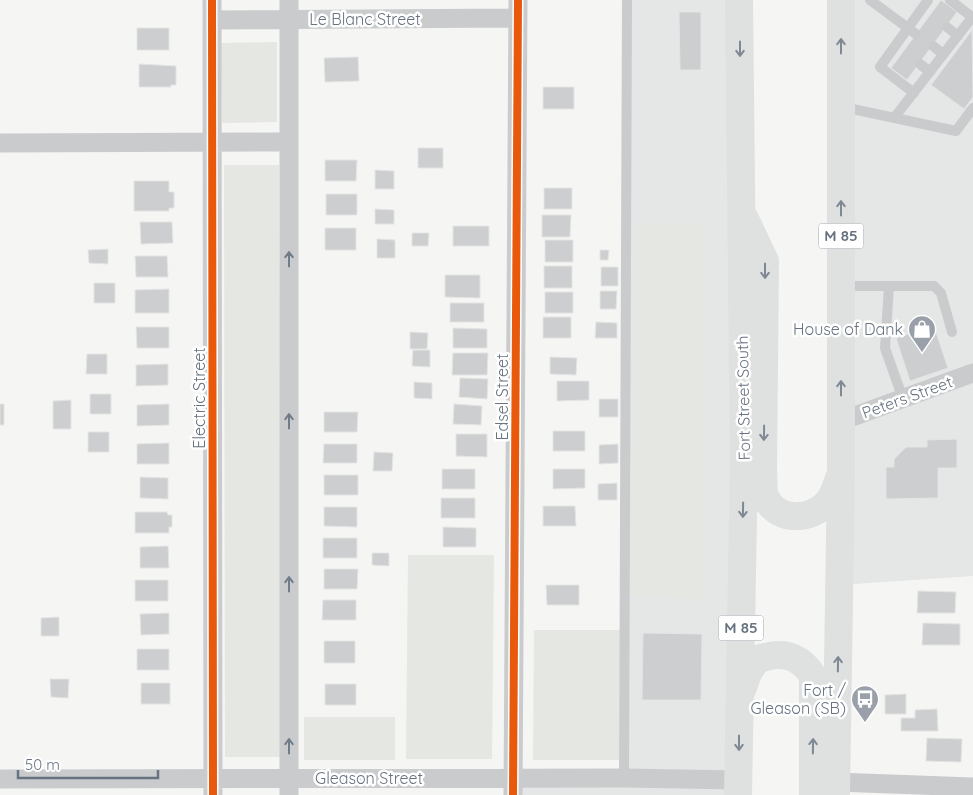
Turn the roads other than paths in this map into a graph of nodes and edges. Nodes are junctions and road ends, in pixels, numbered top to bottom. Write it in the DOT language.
graph roads {
  1 [pos="212,0"];
  2 [pos="289,0"];
  3 [pos="627,0"];
  4 [pos="739,0"];
  5 [pos="841,0"];
  6 [pos="870,0"];
  7 [pos="950,0"];
  8 [pos="927,8"];
  9 [pos="518,9"];
  10 [pos="973,17"];
  11 [pos="212,20"];
  12 [pos="289,20"];
  13 [pos="946,27"];
  14 [pos="912,30"];
  15 [pos="958,36"];
  16 [pos="933,46"];
  17 [pos="943,54"];
  18 [pos="920,64"];
  19 [pos="930,72"];
  20 [pos="914,93"];
  21 [pos="841,106"];
  22 [pos="973,108"];
  23 [pos="894,118"];
  24 [pos="212,142"];
  25 [pos="289,142"];
  26 [pos="0,143"];
  27 [pos="741,210"];
  28 [pos="841,286"];
  29 [pos="890,286"];
  30 [pos="952,332"];
  31 [pos="973,373"];
  32 [pos="903,399"];
  33 [pos="841,421"];
  34 [pos="841,472"];
  35 [pos="739,700"];
  36 [pos="624,778"];
  37 [pos="0,779"];
  38 [pos="213,787"];
  39 [pos="290,787"];
  40 [pos="513,787"];
  41 [pos="738,787"];
  42 [pos="973,787"];
  43 [pos="828,791"];
  1 -- 11 [label="street, Electric Street"];
  2 -- 12 [label="street"];
  3 -- 36 [label="lane"];
  4 -- 27 [label="main road, Fort Street South / M 85, one-way"];
  21 -- 5 [label="main road, M 85, one-way"];
  6 -- 14 [label="lane"];
  7 -- 10 [label="lane"];
  8 -- 14 [label="lane"];
  9 -- 12 [label="street, Le Blanc Street"];
  9 -- 40 [label="street, Edsel Street"];
  10 -- 15 [label="lane"];
  11 -- 12 [label="street, Le Blanc Street"];
  11 -- 24 [label="street, Electric Street"];
  12 -- 25 [label="street"];
  13 -- 15 [label="lane"];
  14 -- 20 [label="lane"];
  15 -- 17 [label="lane"];
  16 -- 17 [label="lane"];
  17 -- 19 [label="lane"];
  18 -- 19 [label="lane"];
  19 -- 20 [label="lane"];
  20 -- 23 [label="lane"];
  21 -- 23 [label="lane"];
  28 -- 21 [label="main road, M 85, one-way"];
  22 -- 23 [label="lane"];
  24 -- 25 [label="street"];
  24 -- 26 [label="street"];
  24 -- 38 [label="street, Electric Street"];
  39 -- 25 [label="street, one-way"];
  27 -- 34 [label="main road, one-way"];
  27 -- 35 [label="main road, Fort Street South / M 85, one-way"];
  28 -- 29 [label="lane"];
  33 -- 28 [label="main road, M 85, one-way"];
  29 -- 30 [label="lane"];
  29 -- 32 [label="lane"];
  31 -- 32 [label="street, Peters Street"];
  32 -- 33 [label="street, Peters Street"];
  33 -- 34 [label="main road, M 85"];
  43 -- 34 [label="main road, M 85, one-way"];
  35 -- 41 [label="main road, Fort Street South / M 85, one-way"];
  43 -- 35 [label="main road, one-way"];
  36 -- 40 [label="street, Gleason Street"];
  36 -- 41 [label="street, Gleason Street"];
  37 -- 38 [label="street, Gleason Street"];
  38 -- 39 [label="street, Gleason Street"];
  39 -- 40 [label="street, Gleason Street"];
  42 -- 43 [label="street"];
}
